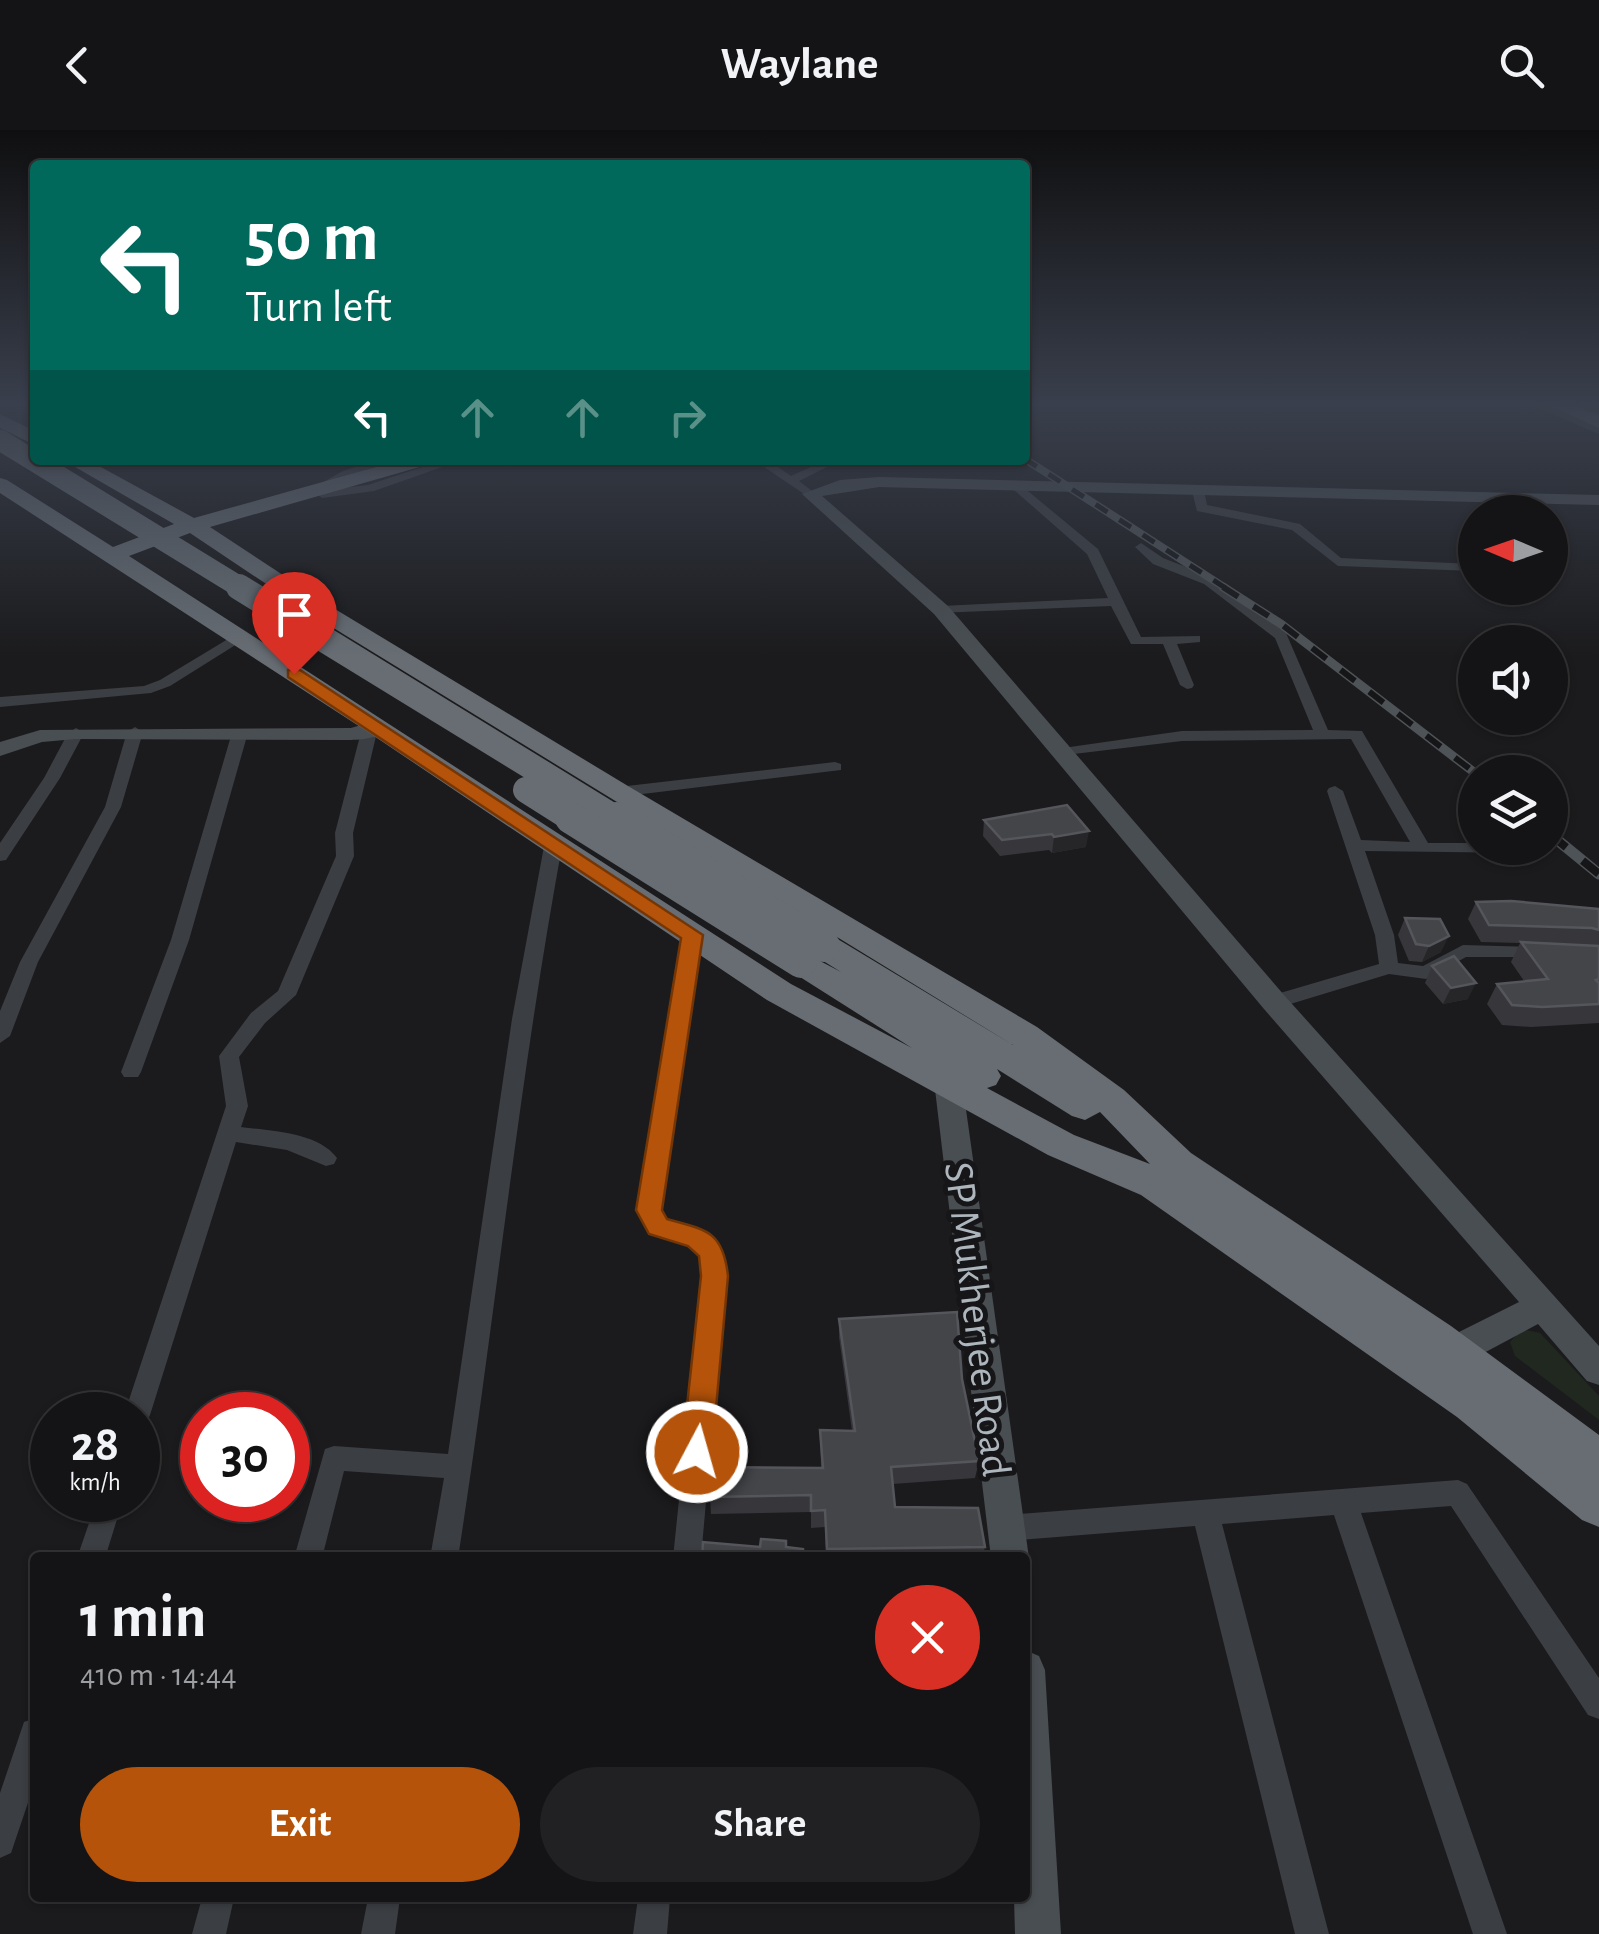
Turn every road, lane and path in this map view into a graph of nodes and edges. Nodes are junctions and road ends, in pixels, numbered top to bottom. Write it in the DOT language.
graph roads {
  1 [pos="6,488"];
  2 [pos="49,488"];
  3 [pos="76,488"];
  4 [pos="125,488"];
  5 [pos="362,488"];
  6 [pos="801,488"];
  7 [pos="1019,488"];
  8 [pos="1115,488"];
  9 [pos="329,489"];
  10 [pos="1198,490"];
  11 [pos="1599,500"];
  12 [pos="199,529"];
  13 [pos="1141,547"];
  14 [pos="115,561"];
  15 [pos="1458,567"];
  16 [pos="1116,602"];
  17 [pos="942,610"];
  18 [pos="1195,638"];
  19 [pos="238,639"];
  20 [pos="1168,640"];
  21 [pos="1187,685"];
  22 [pos="0,702"];
  23 [pos="374,729"];
  24 [pos="135,732"];
  25 [pos="76,733"];
  26 [pos="1322,733"];
  27 [pos="239,736"];
  28 [pos="0,749"];
  29 [pos="1062,753"];
  30 [pos="834,766"];
  31 [pos="618,792"];
  32 [pos="1336,792"];
  33 [pos="554,841"];
  34 [pos="1357,845"];
  35 [pos="1422,848"];
  36 [pos="1458,848"];
  37 [pos="0,856"];
  38 [pos="692,935"];
  39 [pos="1564,953"];
  40 [pos="812,954"];
  41 [pos="1389,968"];
  42 [pos="1274,1002"];
  43 [pos="0,1036"];
  44 [pos="131,1072"];
  45 [pos="948,1081"];
  46 [pos="228,1133"];
  47 [pos="326,1158"];
  48 [pos="1170,1174"];
  49 [pos="1542,1306"];
  50 [pos="1453,1352"];
  51 [pos="1599,1370"];
  52 [pos="144,1392"];
  53 [pos="1599,1462"];
  54 [pos="460,1467"];
  55 [pos="1344,1504"];
  56 [pos="1599,1504"];
  57 [pos="1206,1515"];
  58 [pos="103,1522"];
  59 [pos="1008,1543"];
  60 [pos="93,1552"];
  61 [pos="310,1552"];
  62 [pos="445,1552"];
  63 [pos="688,1552"];
  64 [pos="1599,1704"];
  65 [pos="30,1748"];
  66 [pos="1030,1772"];
  67 [pos="0,1842"];
  68 [pos="217,1902"];
  69 [pos="383,1902"];
  70 [pos="654,1902"];
  71 [pos="209,1934"];
  72 [pos="378,1934"];
  73 [pos="650,1934"];
  74 [pos="1038,1934"];
  75 [pos="1312,1934"];
  76 [pos="1490,1934"];
  1 -- 14 [label="highway"];
  2 -- 40 [label="highway, bridge"];
  3 -- 40 [label="highway, bridge"];
  4 -- 12 [label="highway"];
  5 -- 9 [label="street"];
  6 -- 17 [label="street"];
  7 -- 16 [label="street"];
  8 -- 10 [label="street"];
  9 -- 12 [label="highway"];
  10 -- 11 [label="street"];
  10 -- 15 [label="street"];
  12 -- 14 [label="highway"];
  12 -- 31 [label="highway"];
  13 -- 26 [label="street"];
  14 -- 19 [label="highway"];
  16 -- 17 [label="street"];
  16 -- 20 [label="street"];
  17 -- 29 [label="street"];
  18 -- 20 [label="street"];
  19 -- 22 [label="street"];
  19 -- 23 [label="highway"];
  20 -- 21 [label="street"];
  23 -- 27 [label="street"];
  23 -- 33 [label="highway"];
  23 -- 46 [label="street"];
  24 -- 25 [label="street"];
  24 -- 27 [label="street"];
  24 -- 43 [label="street"];
  25 -- 28 [label="street"];
  25 -- 37 [label="street"];
  26 -- 29 [label="street"];
  26 -- 35 [label="street"];
  27 -- 44 [label="street"];
  29 -- 42 [label="street"];
  30 -- 31 [label="street"];
  31 -- 48 [label="highway"];
  32 -- 34 [label="street"];
  33 -- 38 [label="highway"];
  33 -- 54 [label="street"];
  34 -- 35 [label="street"];
  34 -- 41 [label="street"];
  35 -- 36 [label="street"];
  38 -- 45 [label="highway"];
  38 -- 63 [label="street"];
  39 -- 41 [label="street"];
  40 -- 48 [label="highway"];
  41 -- 42 [label="street"];
  42 -- 49 [label="street"];
  45 -- 48 [label="highway"];
  45 -- 59 [label="street, SP Mukherjee Road"];
  46 -- 47 [label="street"];
  46 -- 52 [label="street"];
  48 -- 50 [label="highway"];
  48 -- 56 [label="highway"];
  49 -- 50 [label="street"];
  49 -- 51 [label="street"];
  50 -- 53 [label="highway"];
  54 -- 61 [label="street"];
  54 -- 62 [label="street"];
  55 -- 57 [label="street"];
  55 -- 64 [label="street"];
  55 -- 76 [label="street"];
  57 -- 59 [label="street"];
  57 -- 75 [label="street"];
  58 -- 60 [label="street"];
  65 -- 67 [label="street"];
  66 -- 74 [label="street"];
  68 -- 71 [label="street"];
  69 -- 72 [label="street"];
  70 -- 73 [label="street"];
}
